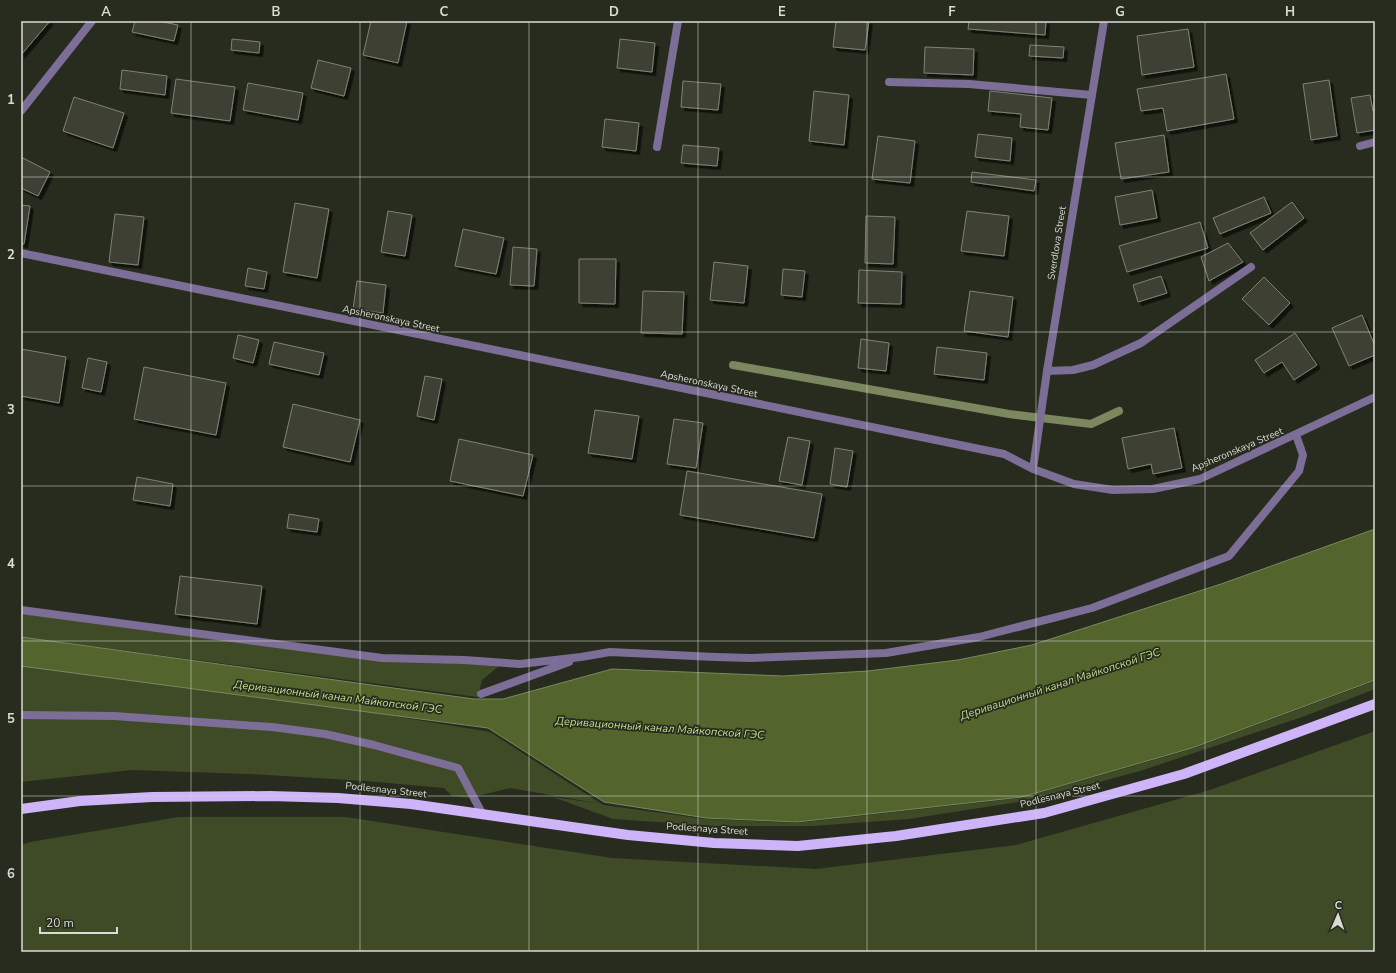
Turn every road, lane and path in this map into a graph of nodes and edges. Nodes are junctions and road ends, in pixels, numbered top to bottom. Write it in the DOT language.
graph roads {
  1 [pos="92,21"];
  2 [pos="678,21"];
  3 [pos="1104,21"];
  4 [pos="889,82"];
  5 [pos="1092,95"];
  6 [pos="21,111"];
  7 [pos="1375,142"];
  8 [pos="1360,146"];
  9 [pos="657,147"];
  10 [pos="21,253"];
  11 [pos="1251,267"];
  12 [pos="1047,371"];
  13 [pos="1375,397"];
  14 [pos="1296,435"];
  15 [pos="1033,469"];
  16 [pos="21,610"];
  17 [pos="580,657"];
  18 [pos="481,694"];
  19 [pos="1375,704"];
  20 [pos="21,715"];
  21 [pos="21,809"];
  22 [pos="483,814"];
  1 -- 6 [label="street"];
  2 -- 9 [label="street"];
  3 -- 5 [label="street, Sverdlova Street"];
  4 -- 5 [label="street"];
  5 -- 12 [label="street, Sverdlova Street"];
  7 -- 8 [label="street"];
  10 -- 15 [label="street, Apsheronskaya Street"];
  11 -- 12 [label="street"];
  12 -- 15 [label="street, Sverdlova Street"];
  13 -- 14 [label="street, Apsheronskaya Street"];
  14 -- 15 [label="street, Apsheronskaya Street"];
  14 -- 17 [label="street"];
  16 -- 17 [label="street"];
  17 -- 18 [label="street"];
  19 -- 22 [label="main road, Podlesnaya Street"];
  20 -- 22 [label="street"];
  21 -- 22 [label="main road, Podlesnaya Street"];
}
